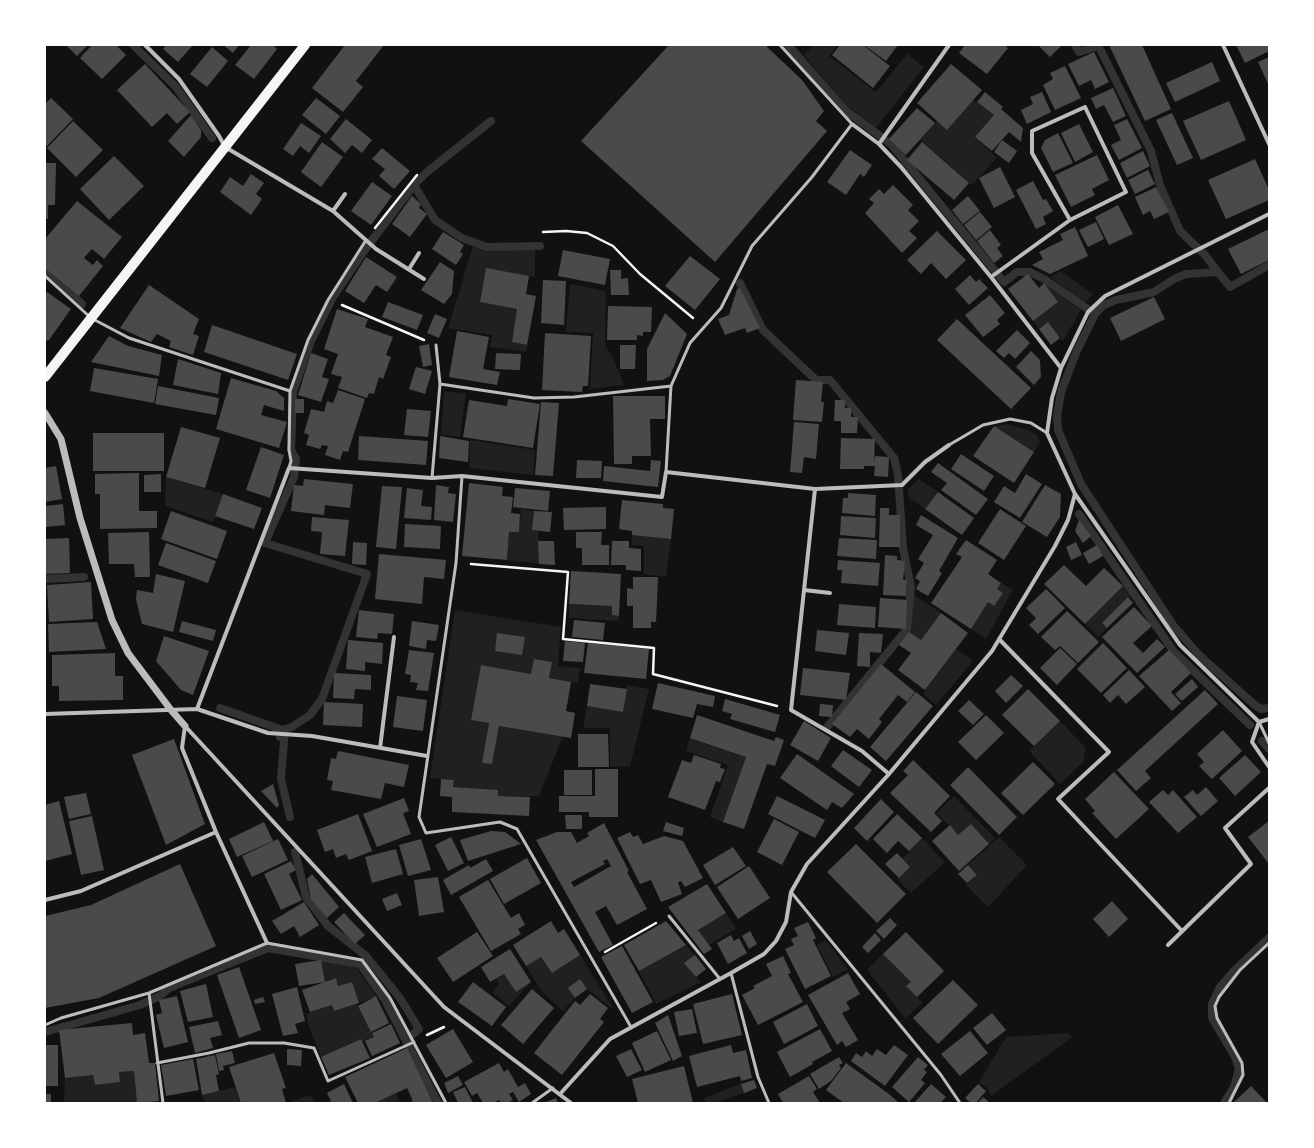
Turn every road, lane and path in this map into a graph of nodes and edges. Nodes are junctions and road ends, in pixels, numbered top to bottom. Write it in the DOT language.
graph roads {
  1 [pos="144,45"];
  2 [pos="305,45"];
  3 [pos="780,45"];
  4 [pos="949,45"];
  5 [pos="1223,45"];
  6 [pos="852,124"];
  7 [pos="879,144"];
  8 [pos="1269,144"];
  9 [pos="225,147"];
  10 [pos="417,175"];
  11 [pos="345,194"];
  12 [pos="333,211"];
  13 [pos="1269,214"];
  14 [pos="1070,220"];
  15 [pos="543,232"];
  16 [pos="366,240"];
  17 [pos="419,253"];
  18 [pos="409,269"];
  19 [pos="45,276"];
  20 [pos="991,277"];
  21 [pos="424,279"];
  22 [pos="328,300"];
  23 [pos="91,318"];
  24 [pos="704,327"];
  25 [pos="436,345"];
  26 [pos="1061,368"];
  27 [pos="45,377"];
  28 [pos="440,384"];
  29 [pos="671,386"];
  30 [pos="290,391"];
  31 [pos="45,413"];
  32 [pos="1047,433"];
  33 [pos="948,445"];
  34 [pos="289,468"];
  35 [pos="666,472"];
  36 [pos="462,476"];
  37 [pos="432,478"];
  38 [pos="815,489"];
  39 [pos="1074,494"];
  40 [pos="456,563"];
  41 [pos="804,590"];
  42 [pos="830,593"];
  43 [pos="394,637"];
  44 [pos="999,639"];
  45 [pos="197,709"];
  46 [pos="170,710"];
  47 [pos="791,710"];
  48 [pos="45,714"];
  49 [pos="1269,719"];
  50 [pos="1259,722"];
  51 [pos="185,726"];
  52 [pos="1269,743"];
  53 [pos="380,748"];
  54 [pos="428,756"];
  55 [pos="1269,767"];
  56 [pos="889,774"];
  57 [pos="1269,788"];
  58 [pos="216,832"];
  59 [pos="791,892"];
  60 [pos="45,900"];
  61 [pos="669,916"];
  62 [pos="1182,930"];
  63 [pos="267,943"];
  64 [pos="1269,943"];
  65 [pos="1168,945"];
  66 [pos="592,959"];
  67 [pos="731,973"];
  68 [pos="720,979"];
  69 [pos="149,993"];
  70 [pos="456,1016"];
  71 [pos="45,1025"];
  72 [pos="631,1027"];
  73 [pos="414,1042"];
  74 [pos="157,1062"];
  75 [pos="553,1088"];
  76 [pos="560,1094"];
  77 [pos="162,1103"];
  78 [pos="446,1103"];
  79 [pos="532,1103"];
  80 [pos="571,1103"];
  81 [pos="769,1103"];
  82 [pos="960,1103"];
  83 [pos="1229,1103"];
  1 -- 9 [label="street"];
  2 -- 9 [label="main road"];
  3 -- 6 [label="lane"];
  4 -- 7 [label="street"];
  5 -- 8 [label="street"];
  6 -- 7 [label="street"];
  6 -- 24 [label="lane"];
  7 -- 20 [label="street"];
  9 -- 12 [label="street"];
  9 -- 23 [label="main road"];
  10 -- 16 [label="path"];
  11 -- 12 [label="street"];
  12 -- 16 [label="street"];
  13 -- 26 [label="street"];
  14 -- 14 [label="street"];
  14 -- 20 [label="street"];
  15 -- 24 [label="path"];
  16 -- 18 [label="street"];
  16 -- 22 [label="lane"];
  17 -- 18 [label="street"];
  18 -- 21 [label="street"];
  19 -- 23 [label="lane"];
  20 -- 26 [label="street"];
  22 -- 25 [label="path"];
  22 -- 30 [label="lane"];
  23 -- 27 [label="main road"];
  23 -- 30 [label="lane"];
  24 -- 29 [label="lane"];
  25 -- 28 [label="lane"];
  26 -- 32 [label="street"];
  28 -- 29 [label="lane"];
  28 -- 37 [label="lane"];
  29 -- 35 [label="lane"];
  30 -- 34 [label="lane"];
  31 -- 46 [label="street"];
  32 -- 33 [label="lane"];
  32 -- 39 [label="street"];
  33 -- 38 [label="street"];
  34 -- 37 [label="street"];
  34 -- 45 [label="street"];
  35 -- 36 [label="street"];
  35 -- 38 [label="street"];
  36 -- 37 [label="street"];
  36 -- 40 [label="lane"];
  38 -- 41 [label="street"];
  39 -- 44 [label="street"];
  39 -- 50 [label="street"];
  40 -- 47 [label="path"];
  40 -- 54 [label="lane"];
  41 -- 42 [label="street"];
  41 -- 47 [label="street"];
  43 -- 53 [label="street"];
  44 -- 56 [label="street"];
  44 -- 62 [label="street"];
  45 -- 46 [label="street"];
  45 -- 53 [label="street"];
  46 -- 48 [label="street"];
  46 -- 51 [label="street"];
  47 -- 56 [label="street"];
  49 -- 50 [label="street"];
  50 -- 52 [label="lane"];
  50 -- 55 [label="street"];
  51 -- 58 [label="street"];
  51 -- 70 [label="street"];
  53 -- 54 [label="street"];
  54 -- 66 [label="lane"];
  56 -- 59 [label="street"];
  57 -- 62 [label="street"];
  58 -- 60 [label="street"];
  58 -- 63 [label="street"];
  59 -- 67 [label="street"];
  59 -- 82 [label="lane"];
  61 -- 66 [label="path"];
  61 -- 68 [label="lane"];
  62 -- 65 [label="street"];
  63 -- 69 [label="lane"];
  63 -- 73 [label="lane"];
  64 -- 83 [label="lane"];
  66 -- 72 [label="lane"];
  67 -- 68 [label="street"];
  67 -- 81 [label="lane"];
  68 -- 72 [label="street"];
  69 -- 71 [label="lane"];
  69 -- 74 [label="lane"];
  70 -- 73 [label="path"];
  70 -- 75 [label="street"];
  72 -- 76 [label="street"];
  73 -- 74 [label="lane"];
  73 -- 78 [label="lane"];
  74 -- 77 [label="lane"];
  75 -- 76 [label="street"];
  75 -- 79 [label="lane"];
  76 -- 80 [label="street"];
}
